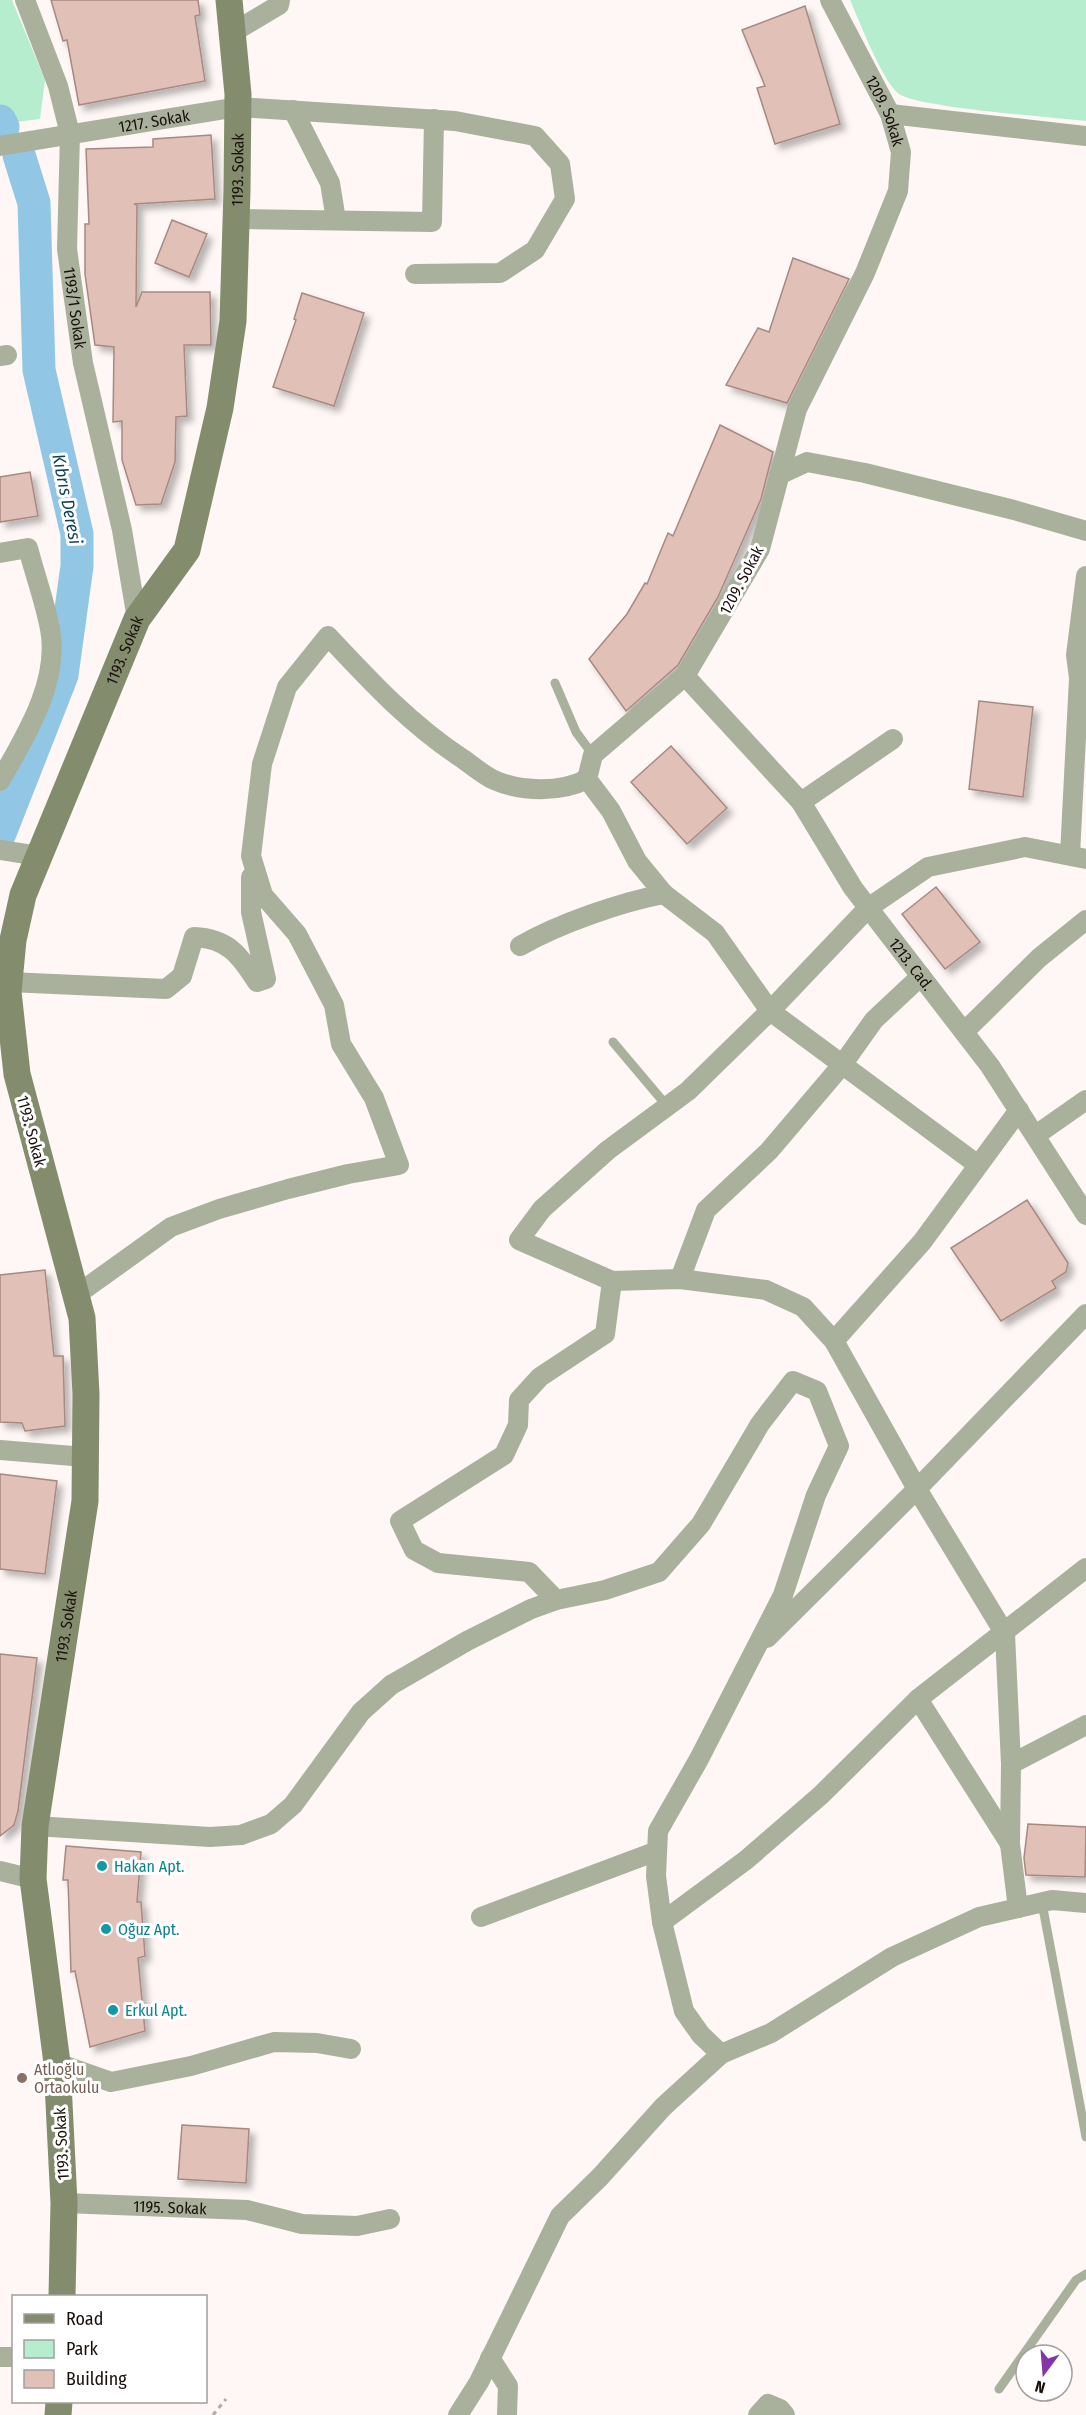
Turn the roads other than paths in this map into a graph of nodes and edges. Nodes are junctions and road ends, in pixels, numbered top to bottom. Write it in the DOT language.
graph roads {
  1 [pos="25,0"];
  2 [pos="229,0"];
  3 [pos="280,0"];
  4 [pos="830,0"];
  5 [pos="232,33"];
  6 [pos="238,107"];
  7 [pos="292,110"];
  8 [pos="890,114"];
  9 [pos="434,119"];
  10 [pos="70,134"];
  11 [pos="1086,136"];
  12 [pos="0,146"];
  13 [pos="236,219"];
  14 [pos="336,220"];
  15 [pos="415,274"];
  16 [pos="780,474"];
  17 [pos="1086,531"];
  18 [pos="0,553"];
  19 [pos="1086,576"];
  20 [pos="137,619"];
  21 [pos="685,676"];
  22 [pos="1082,679"];
  23 [pos="555,683"];
  24 [pos="893,739"];
  25 [pos="593,755"];
  26 [pos="587,779"];
  27 [pos="0,781"];
  28 [pos="801,802"];
  29 [pos="0,850"];
  30 [pos="39,856"];
  31 [pos="251,856"];
  32 [pos="1078,857"];
  33 [pos="664,894"];
  34 [pos="868,908"];
  35 [pos="1086,920"];
  36 [pos="520,946"];
  37 [pos="921,976"];
  38 [pos="9,982"];
  39 [pos="770,1011"];
  40 [pos="964,1032"];
  41 [pos="612,1042"];
  42 [pos="842,1065"];
  43 [pos="1086,1100"];
  44 [pos="667,1106"];
  45 [pos="1019,1110"];
  46 [pos="1036,1135"];
  47 [pos="978,1165"];
  48 [pos="1086,1215"];
  49 [pos="680,1279"];
  50 [pos="612,1281"];
  51 [pos="75,1296"];
  52 [pos="1086,1314"];
  53 [pos="834,1341"];
  54 [pos="0,1450"];
  55 [pos="86,1457"];
  56 [pos="917,1489"];
  57 [pos="1086,1568"];
  58 [pos="556,1600"];
  59 [pos="1005,1634"];
  60 [pos="754,1651"];
  61 [pos="918,1699"];
  62 [pos="1086,1725"];
  63 [pos="1011,1764"];
  64 [pos="35,1826"];
  65 [pos="1010,1844"];
  66 [pos="657,1851"];
  67 [pos="0,1871"];
  68 [pos="33,1879"];
  69 [pos="1042,1903"];
  70 [pos="1086,1903"];
  71 [pos="1018,1908"];
  72 [pos="481,1917"];
  73 [pos="662,1922"];
  74 [pos="351,2049"];
  75 [pos="722,2054"];
  76 [pos="57,2063"];
  77 [pos="1086,2137"];
  78 [pos="64,2203"];
  79 [pos="390,2219"];
  80 [pos="1086,2274"];
  81 [pos="62,2295"];
  82 [pos="490,2358"];
  83 [pos="999,2389"];
  84 [pos="458,2415"];
  85 [pos="507,2415"];
  86 [pos="758,2415"];
  87 [pos="785,2415"];
  1 -- 10 [label="street, 1193/1 Sokak"];
  2 -- 5 [label="street, 1193. Sokak"];
  3 -- 5 [label="street"];
  4 -- 8 [label="street, 1209. Sokak"];
  5 -- 6 [label="street, 1193. Sokak"];
  6 -- 7 [label="street, 1217. Sokak"];
  6 -- 10 [label="street, 1217. Sokak"];
  6 -- 13 [label="street, 1193. Sokak"];
  7 -- 9 [label="street, 1217. Sokak"];
  7 -- 14 [label="street"];
  8 -- 11 [label="street"];
  8 -- 16 [label="street, 1209. Sokak"];
  9 -- 14 [label="street"];
  9 -- 15 [label="street, 1217. Sokak"];
  10 -- 12 [label="street, 1217. Sokak"];
  10 -- 20 [label="street, 1193/1 Sokak"];
  13 -- 14 [label="street"];
  13 -- 20 [label="street, 1193. Sokak"];
  16 -- 17 [label="street"];
  16 -- 21 [label="street, 1209. Sokak"];
  18 -- 27 [label="street"];
  19 -- 22 [label="street"];
  20 -- 30 [label="street, 1193. Sokak"];
  21 -- 25 [label="street, 1209. Sokak"];
  21 -- 28 [label="street, 1213. Cad."];
  22 -- 32 [label="street"];
  23 -- 25 [label="lane"];
  24 -- 28 [label="street"];
  25 -- 26 [label="street"];
  26 -- 31 [label="street"];
  26 -- 33 [label="street"];
  28 -- 34 [label="street, 1213. Cad."];
  29 -- 30 [label="street"];
  30 -- 38 [label="street, 1193. Sokak"];
  31 -- 38 [label="street"];
  31 -- 51 [label="street"];
  32 -- 34 [label="street"];
  33 -- 36 [label="street"];
  33 -- 39 [label="street"];
  34 -- 37 [label="street, 1213. Cad."];
  34 -- 39 [label="street"];
  35 -- 40 [label="street"];
  37 -- 40 [label="street, 1213. Cad."];
  37 -- 42 [label="street"];
  38 -- 51 [label="street, 1193. Sokak"];
  39 -- 42 [label="street"];
  39 -- 44 [label="street"];
  40 -- 45 [label="street, 1213. Cad."];
  41 -- 44 [label="lane"];
  42 -- 47 [label="street"];
  42 -- 49 [label="street"];
  43 -- 46 [label="street"];
  44 -- 50 [label="street"];
  45 -- 46 [label="street, 1213. Cad."];
  45 -- 47 [label="street"];
  46 -- 48 [label="street, 1213. Cad."];
  47 -- 53 [label="street"];
  49 -- 50 [label="street"];
  49 -- 53 [label="street"];
  50 -- 58 [label="street"];
  51 -- 55 [label="street, 1193. Sokak"];
  52 -- 56 [label="street"];
  53 -- 56 [label="street"];
  54 -- 55 [label="street"];
  55 -- 64 [label="street, 1193. Sokak"];
  56 -- 59 [label="street"];
  56 -- 60 [label="street"];
  57 -- 59 [label="street"];
  58 -- 60 [label="street"];
  58 -- 64 [label="street"];
  59 -- 61 [label="street"];
  59 -- 63 [label="street"];
  60 -- 66 [label="street"];
  61 -- 65 [label="street"];
  61 -- 73 [label="street"];
  62 -- 63 [label="street"];
  63 -- 65 [label="street"];
  64 -- 68 [label="street, 1193. Sokak"];
  65 -- 71 [label="street"];
  66 -- 72 [label="street"];
  66 -- 73 [label="street"];
  67 -- 68 [label="street"];
  68 -- 76 [label="street, 1193. Sokak"];
  69 -- 70 [label="street"];
  69 -- 71 [label="street"];
  69 -- 77 [label="lane"];
  71 -- 75 [label="street"];
  73 -- 75 [label="street"];
  74 -- 76 [label="street"];
  75 -- 82 [label="street"];
  76 -- 78 [label="street, 1193. Sokak"];
  78 -- 79 [label="street, 1195. Sokak"];
  78 -- 81 [label="street, 1193. Sokak"];
  80 -- 83 [label="lane"];
  82 -- 84 [label="street"];
  82 -- 85 [label="street"];
  86 -- 87 [label="street"];
}
